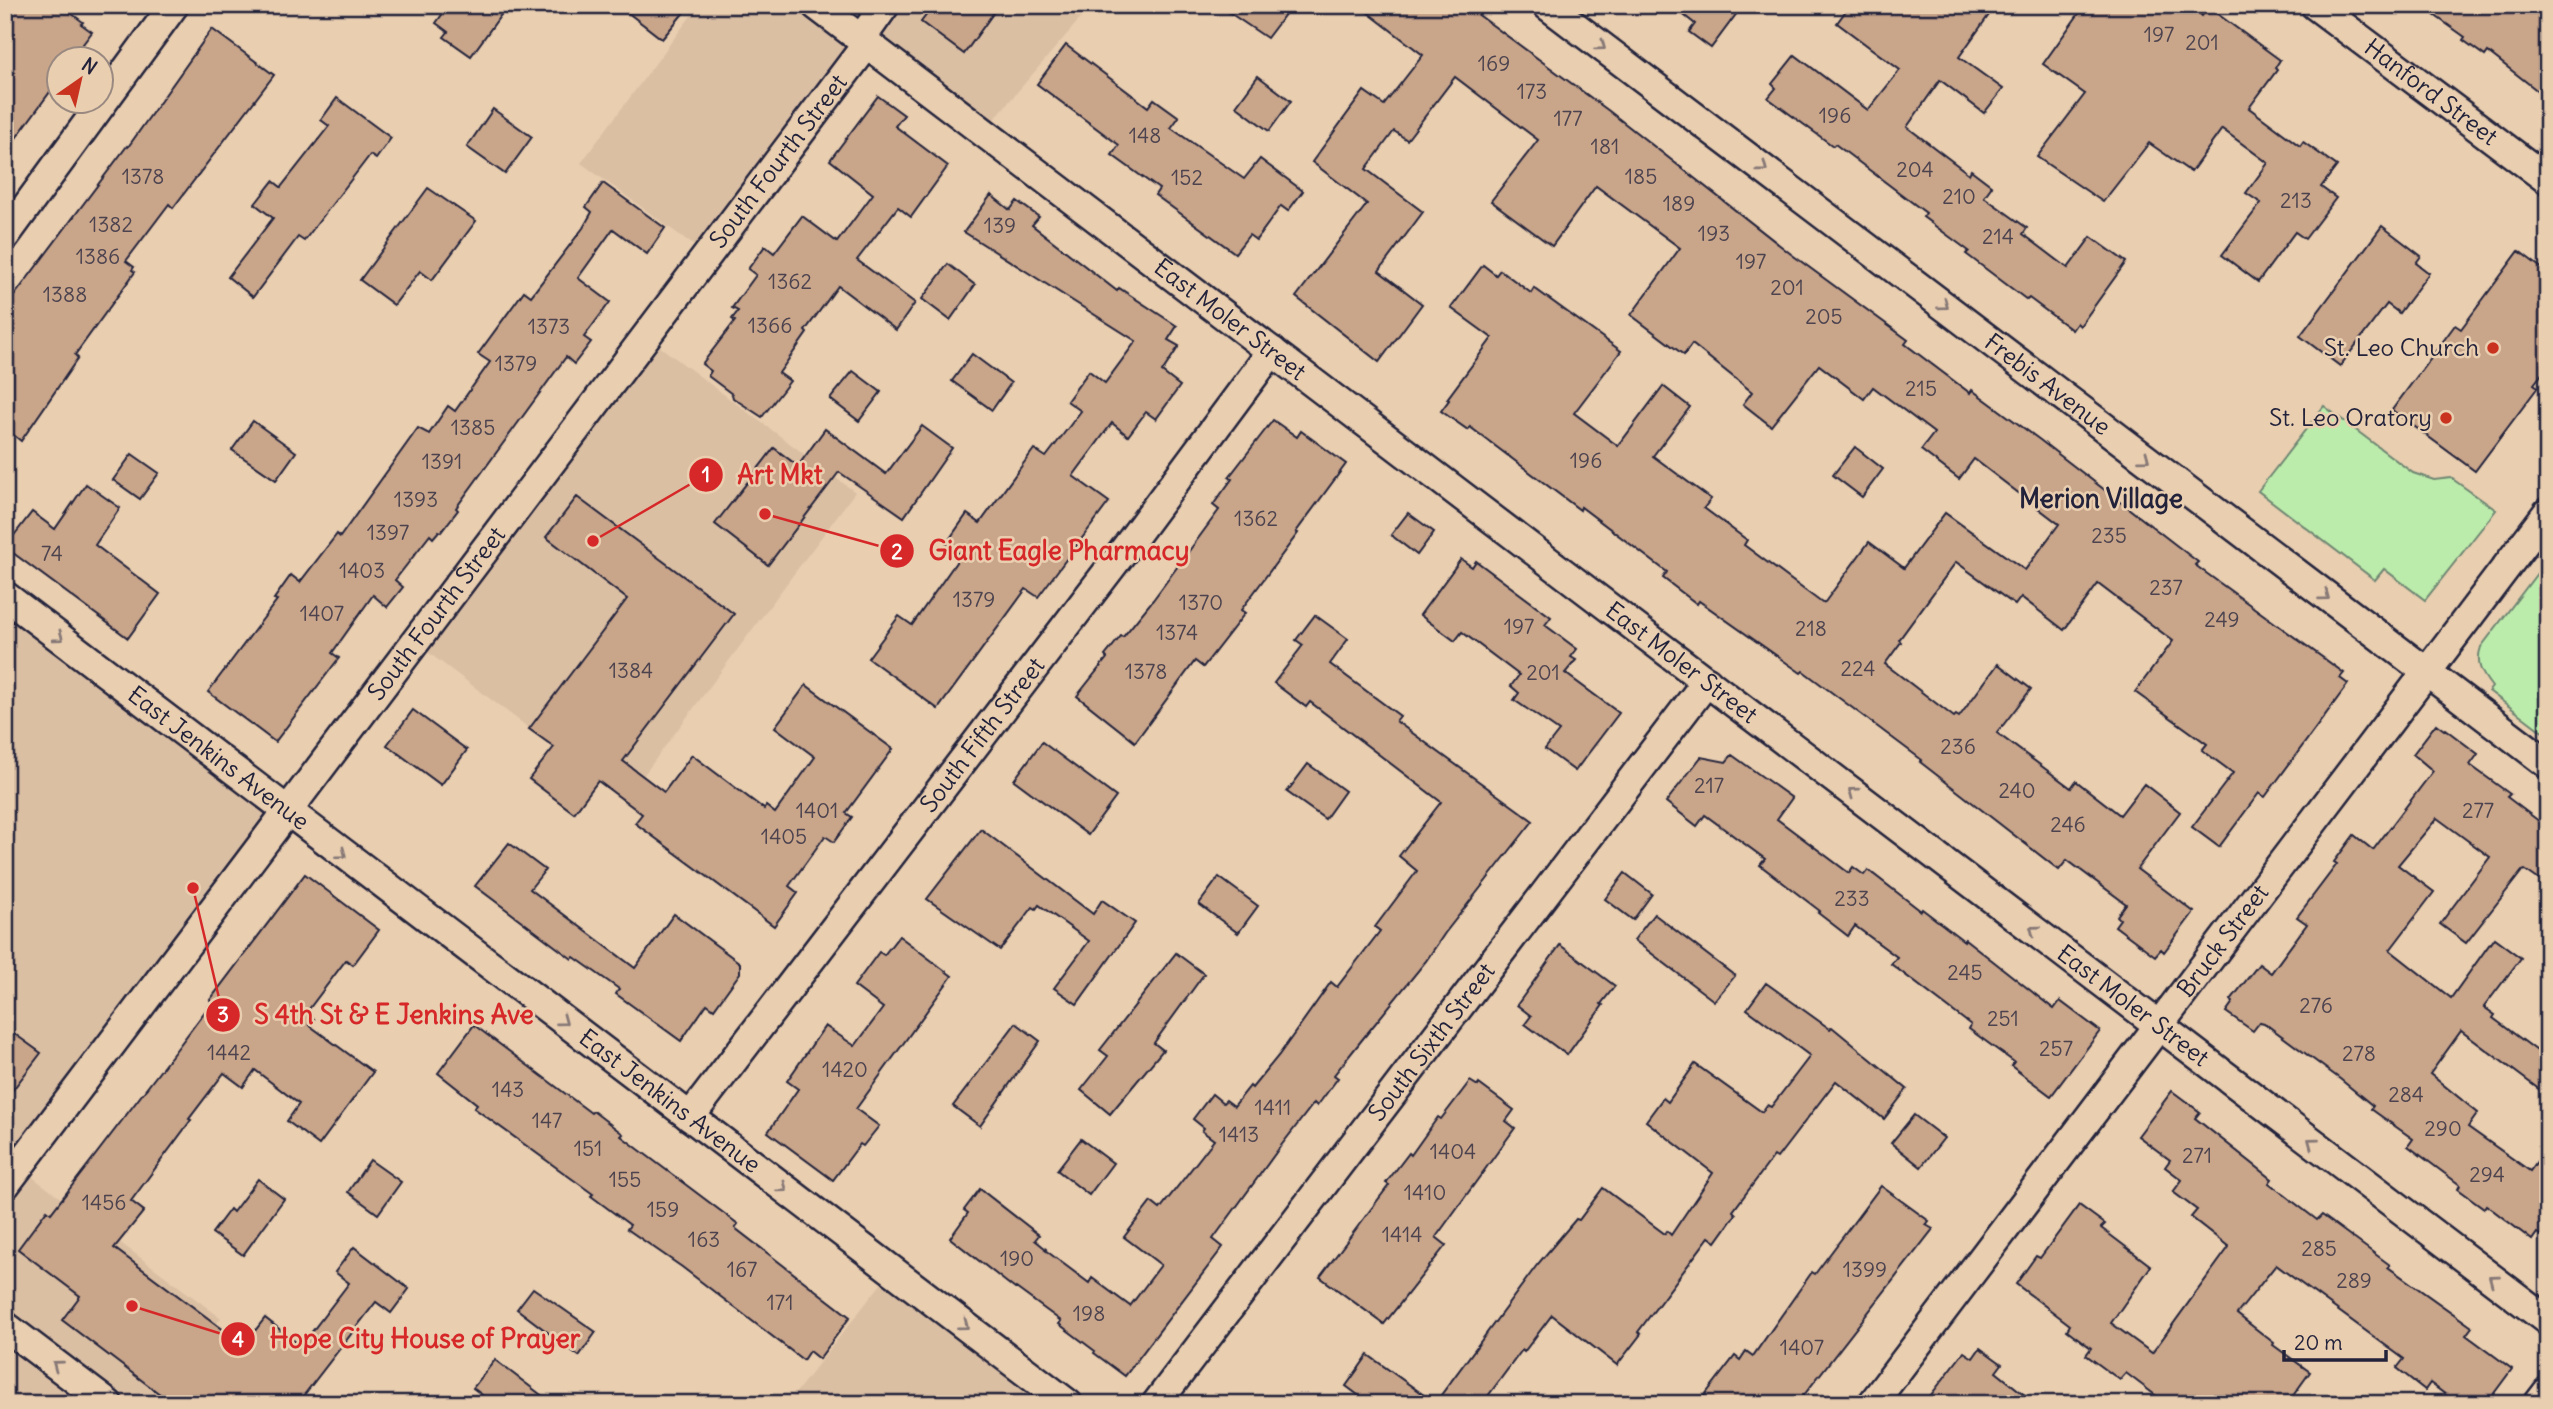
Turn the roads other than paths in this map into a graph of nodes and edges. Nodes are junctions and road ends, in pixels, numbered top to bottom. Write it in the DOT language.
graph roads {
  1 [pos="174,5"];
  2 [pos="816,5"];
  3 [pos="886,5"];
  4 [pos="1547,5"];
  5 [pos="2315,5"];
  6 [pos="864,41"];
  7 [pos="2548,180"];
  8 [pos="5,236"];
  9 [pos="1272,351"];
  10 [pos="2548,512"];
  11 [pos="5,596"];
  12 [pos="2426,672"];
  13 [pos="1707,681"];
  14 [pos="2548,764"];
  15 [pos="288,812"];
  16 [pos="2159,1026"];
  17 [pos="690,1117"];
  18 [pos="5,1185"];
  19 [pos="2548,1321"];
  20 [pos="5,1326"];
  21 [pos="2548,1391"];
  22 [pos="108,1404"];
  23 [pos="1068,1404"];
  24 [pos="1156,1404"];
  25 [pos="1872,1404"];
  26 [pos="2538,1404"];
  1 -- 8 [label="street"];
  2 -- 6 [label="street, East Moler Street"];
  3 -- 6 [label="street, South Fourth Street"];
  4 -- 12 [label="street, Frebis Avenue, one-way"];
  5 -- 7 [label="street, Hanford Street"];
  6 -- 9 [label="street, East Moler Street"];
  6 -- 15 [label="street, South Fourth Street"];
  9 -- 13 [label="street, East Moler Street"];
  9 -- 17 [label="street, South Fifth Street"];
  10 -- 12 [label="street, Bruck Street"];
  11 -- 15 [label="street, East Jenkins Avenue, one-way"];
  12 -- 14 [label="street, Frebis Avenue"];
  12 -- 16 [label="street, Bruck Street"];
  16 -- 13 [label="street, East Moler Street, one-way"];
  13 -- 24 [label="street, South Sixth Street"];
  15 -- 17 [label="street, East Jenkins Avenue, one-way"];
  15 -- 18 [label="street, South Fourth Street"];
  19 -- 16 [label="street, East Moler Street, one-way"];
  16 -- 25 [label="street, Bruck Street"];
  17 -- 23 [label="street, East Jenkins Avenue, one-way"];
  22 -- 20 [label="street, one-way"];
  21 -- 26 [label="street"];
}
